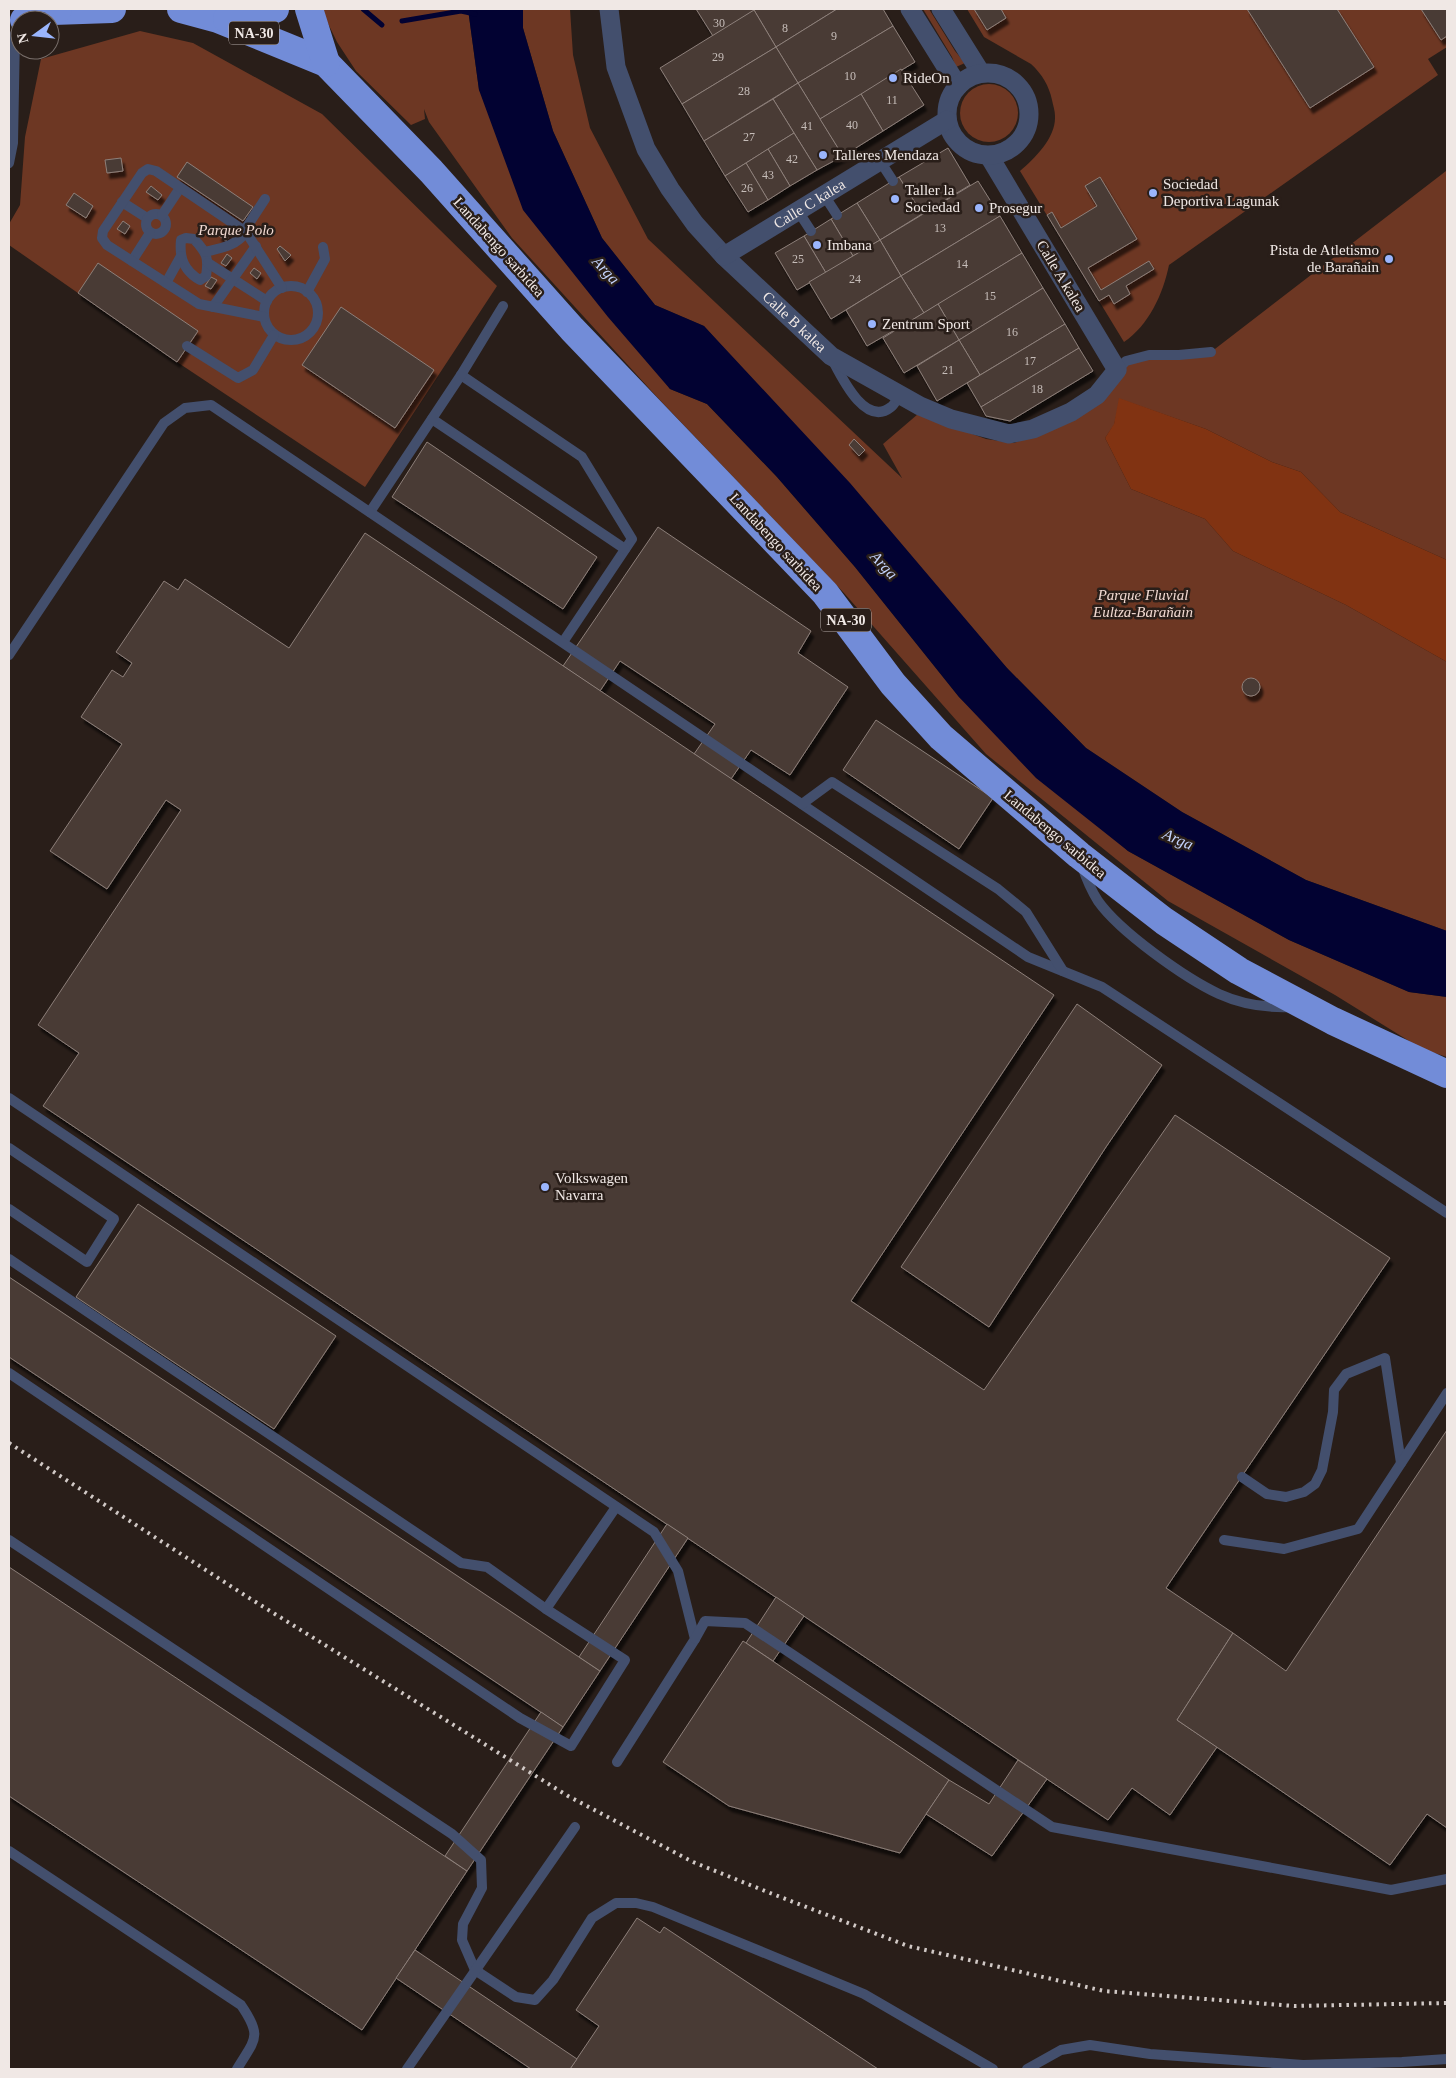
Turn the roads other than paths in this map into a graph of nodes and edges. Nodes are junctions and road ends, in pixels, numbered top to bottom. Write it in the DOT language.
graph roads {
  1 [pos="181,9"];
  2 [pos="275,9"];
  3 [pos="309,9"];
  4 [pos="609,9"];
  5 [pos="910,9"];
  6 [pos="941,9"];
  7 [pos="104,10"];
  8 [pos="60,14"];
  9 [pos="211,14"];
  10 [pos="15,60"];
  11 [pos="326,63"];
  12 [pos="981,73"];
  13 [pos="958,86"];
  14 [pos="947,120"];
  15 [pos="989,156"];
  16 [pos="880,161"];
  17 [pos="9,162"];
  18 [pos="893,181"];
  19 [pos="180,188"];
  20 [pos="824,195"];
  21 [pos="265,199"];
  22 [pos="122,202"];
  23 [pos="798,211"];
  24 [pos="162,215"];
  25 [pos="837,215"];
  26 [pos="147,218"];
  27 [pos="165,229"];
  28 [pos="811,231"];
  29 [pos="245,232"];
  30 [pos="150,233"];
  31 [pos="181,240"];
  32 [pos="256,246"];
  33 [pos="323,247"];
  34 [pos="205,252"];
  35 [pos="182,254"];
  36 [pos="724,256"];
  37 [pos="132,261"];
  38 [pos="208,263"];
  39 [pos="233,278"];
  40 [pos="166,283"];
  41 [pos="282,288"];
  42 [pos="307,292"];
  43 [pos="268,301"];
  44 [pos="503,306"];
  45 [pos="213,307"];
  46 [pos="264,316"];
  47 [pos="274,335"];
  48 [pos="187,346"];
  49 [pos="1211,352"];
  50 [pos="830,356"];
  51 [pos="1118,370"];
  52 [pos="461,376"];
  53 [pos="900,395"];
  54 [pos="432,420"];
  55 [pos="370,512"];
  56 [pos="625,549"];
  57 [pos="563,642"];
  58 [pos="9,655"];
  59 [pos="802,804"];
  60 [pos="1063,971"];
  61 [pos="1447,1074"];
  62 [pos="9,1098"];
  63 [pos="9,1148"];
  64 [pos="9,1209"];
  65 [pos="1447,1213"];
  66 [pos="9,1259"];
  67 [pos="9,1373"];
  68 [pos="1447,1393"];
  69 [pos="1401,1463"];
  70 [pos="1242,1477"];
  71 [pos="616,1507"];
  72 [pos="9,1540"];
  73 [pos="1224,1540"];
  74 [pos="546,1609"];
  75 [pos="696,1639"];
  76 [pos="617,1762"];
  77 [pos="575,1827"];
  78 [pos="9,1851"];
  79 [pos="1447,1879"];
  80 [pos="475,1970"];
  81 [pos="1447,2058"];
  82 [pos="237,2069"];
  83 [pos="407,2069"];
  84 [pos="993,2069"];
  85 [pos="1026,2069"];
  1 -- 9 [label="highway, Landabengo sarbidea / NA-30"];
  2 -- 9 [label="highway, Landabengo sarbidea"];
  3 -- 11 [label="highway, Landabengo sarbidea"];
  4 -- 36 [label="street, Calle B kalea"];
  5 -- 13 [label="street"];
  6 -- 12 [label="street"];
  7 -- 8 [label="highway"];
  9 -- 11 [label="highway, Landabengo sarbidea / NA-30"];
  10 -- 17 [label="lane"];
  11 -- 61 [label="highway, Landabengo sarbidea / NA-30"];
  12 -- 13 [label="street"];
  12 -- 15 [label="street"];
  13 -- 14 [label="street"];
  14 -- 15 [label="street"];
  14 -- 16 [label="street, Calle C kalea"];
  15 -- 51 [label="street, Calle A kalea"];
  16 -- 18 [label="lane"];
  16 -- 20 [label="street, Calle C kalea"];
  19 -- 22 [label="lane"];
  19 -- 24 [label="lane"];
  19 -- 29 [label="lane"];
  20 -- 23 [label="street, Calle C kalea"];
  20 -- 25 [label="lane"];
  21 -- 29 [label="lane"];
  22 -- 26 [label="lane"];
  22 -- 37 [label="lane"];
  23 -- 28 [label="lane"];
  23 -- 36 [label="street, Calle C kalea"];
  24 -- 26 [label="lane"];
  24 -- 27 [label="lane"];
  26 -- 30 [label="lane"];
  27 -- 30 [label="lane"];
  27 -- 31 [label="lane"];
  29 -- 32 [label="lane"];
  29 -- 34 [label="lane"];
  30 -- 37 [label="lane"];
  31 -- 34 [label="lane"];
  31 -- 35 [label="lane"];
  32 -- 39 [label="lane"];
  32 -- 41 [label="lane"];
  33 -- 42 [label="lane"];
  34 -- 38 [label="lane"];
  35 -- 38 [label="lane"];
  35 -- 40 [label="lane"];
  36 -- 50 [label="street, Calle B kalea"];
  37 -- 40 [label="lane"];
  38 -- 39 [label="lane"];
  39 -- 43 [label="lane"];
  39 -- 45 [label="lane"];
  40 -- 45 [label="lane"];
  41 -- 42 [label="lane"];
  41 -- 43 [label="lane"];
  42 -- 47 [label="lane"];
  43 -- 46 [label="lane"];
  44 -- 52 [label="lane"];
  45 -- 46 [label="lane"];
  46 -- 47 [label="lane"];
  47 -- 48 [label="lane"];
  49 -- 51 [label="lane"];
  50 -- 53 [label="street, Calle B kalea"];
  50 -- 53 [label="lane"];
  51 -- 53 [label="street, Calle B kalea"];
  52 -- 54 [label="lane"];
  52 -- 56 [label="lane"];
  54 -- 55 [label="lane"];
  54 -- 56 [label="lane"];
  55 -- 57 [label="lane"];
  55 -- 58 [label="lane"];
  56 -- 57 [label="lane"];
  57 -- 59 [label="lane"];
  59 -- 60 [label="lane"];
  59 -- 60 [label="lane"];
  60 -- 65 [label="lane"];
  62 -- 71 [label="lane"];
  63 -- 64 [label="lane"];
  66 -- 74 [label="lane"];
  67 -- 74 [label="lane"];
  68 -- 69 [label="lane"];
  69 -- 70 [label="lane"];
  69 -- 73 [label="lane"];
  71 -- 74 [label="lane"];
  71 -- 75 [label="lane"];
  72 -- 80 [label="lane"];
  75 -- 76 [label="lane"];
  75 -- 79 [label="lane"];
  77 -- 80 [label="lane"];
  78 -- 82 [label="lane"];
  80 -- 83 [label="lane"];
  80 -- 84 [label="lane"];
  81 -- 85 [label="lane"];
}
